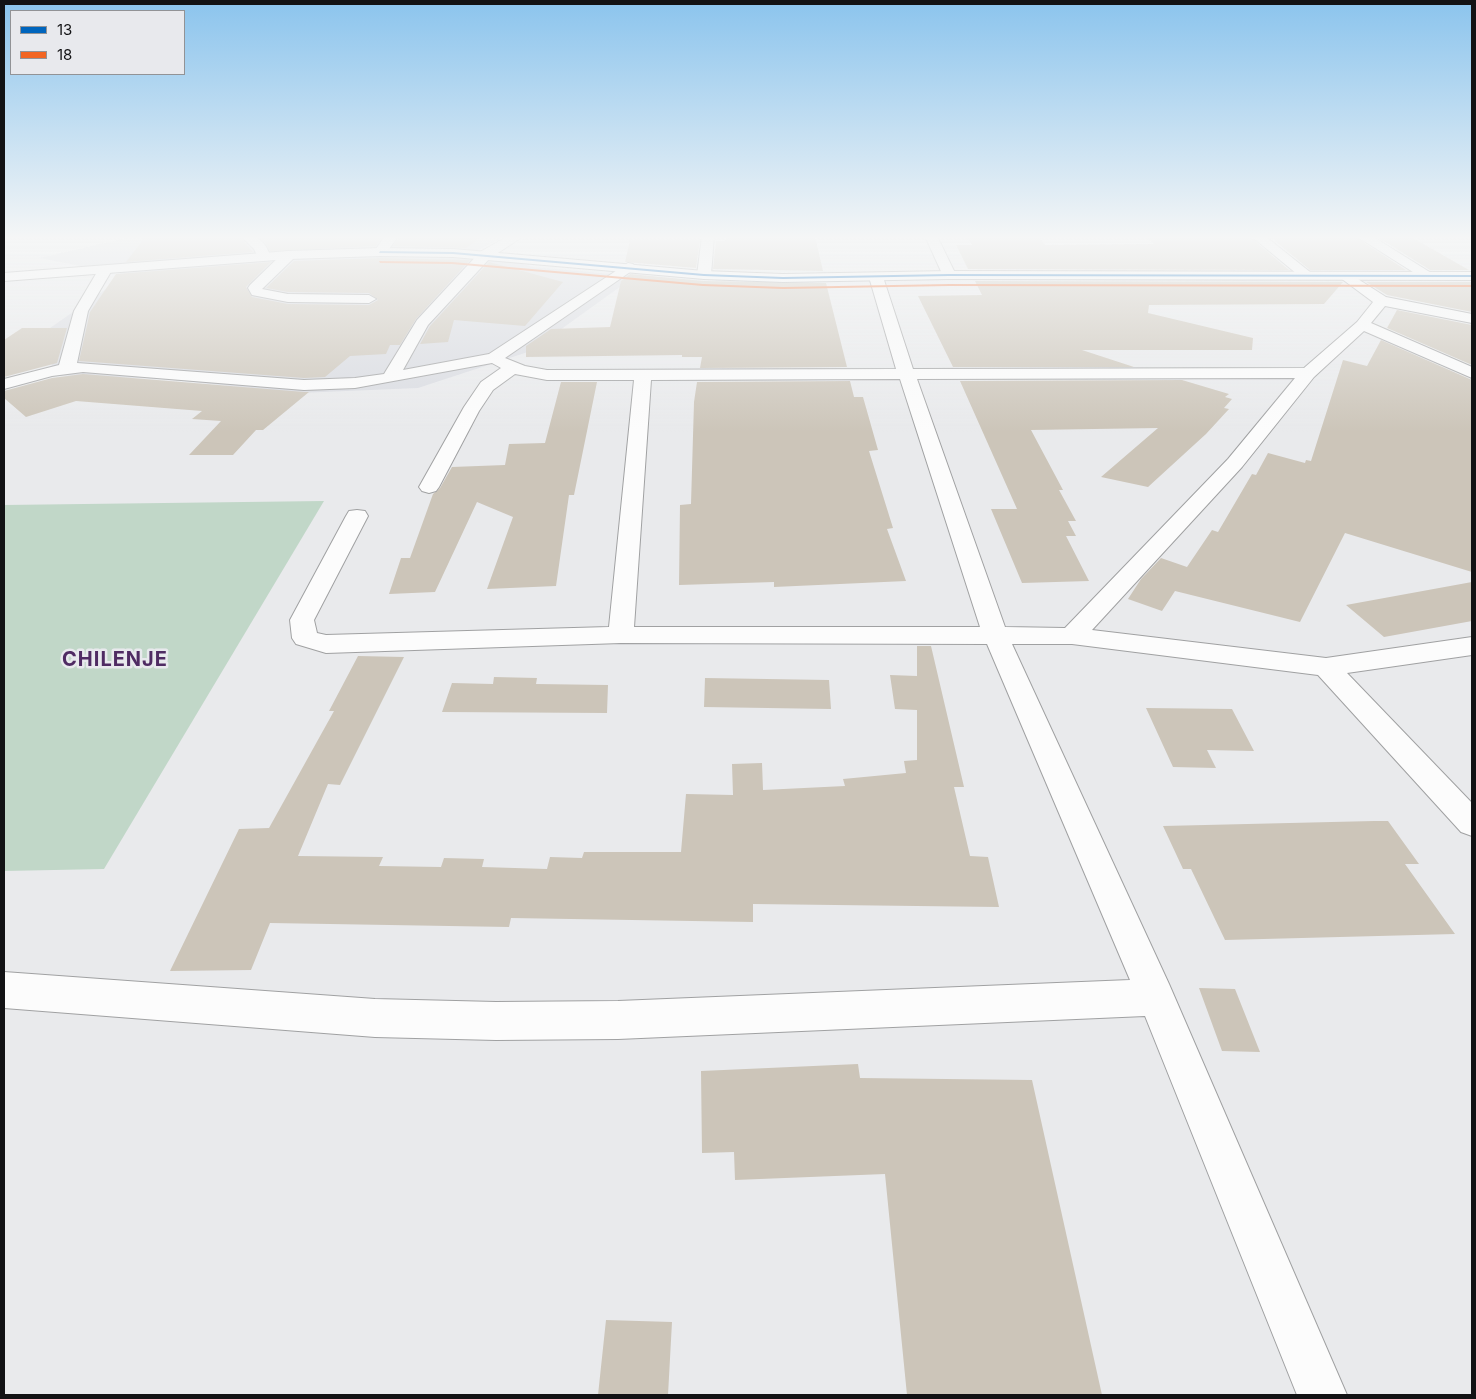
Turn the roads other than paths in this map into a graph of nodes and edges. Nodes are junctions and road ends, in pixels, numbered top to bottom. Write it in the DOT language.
graph roads {
  1 [pos="87,301"];
  2 [pos="442,301"];
  3 [pos="578,301"];
  4 [pos="884,301"];
  5 [pos="1381,301"];
  6 [pos="1383,301"];
  7 [pos="1472,318"];
  8 [pos="1362,325"];
  9 [pos="494,358"];
  10 [pos="67,368"];
  11 [pos="512,368"];
  12 [pos="906,373"];
  13 [pos="1308,373"];
  14 [pos="1472,373"];
  15 [pos="643,375"];
  16 [pos="390,378"];
  17 [pos="7,382"];
  18 [pos="430,487"];
  19 [pos="358,516"];
  20 [pos="995,634"];
  21 [pos="621,635"];
  22 [pos="1072,636"];
  23 [pos="1472,646"];
  24 [pos="1326,667"];
  25 [pos="1472,823"];
  26 [pos="4,990"];
  27 [pos="1156,996"];
  28 [pos="1322,1395"];
  1 -- 10 [label="street"];
  2 -- 16 [label="street"];
  3 -- 9 [label="street"];
  4 -- 12 [label="street"];
  5 -- 8 [label="street"];
  6 -- 7 [label="street"];
  8 -- 13 [label="street"];
  8 -- 14 [label="street"];
  9 -- 11 [label="street"];
  9 -- 16 [label="street"];
  10 -- 16 [label="street"];
  10 -- 17 [label="street"];
  11 -- 15 [label="street"];
  11 -- 18 [label="street"];
  12 -- 13 [label="street"];
  12 -- 15 [label="street"];
  12 -- 20 [label="street"];
  13 -- 22 [label="street"];
  15 -- 21 [label="street"];
  19 -- 21 [label="street"];
  20 -- 21 [label="street"];
  20 -- 22 [label="street"];
  20 -- 27 [label="street"];
  22 -- 24 [label="street"];
  23 -- 24 [label="street"];
  24 -- 25 [label="street"];
  26 -- 27 [label="street"];
  27 -- 28 [label="street"];
}
